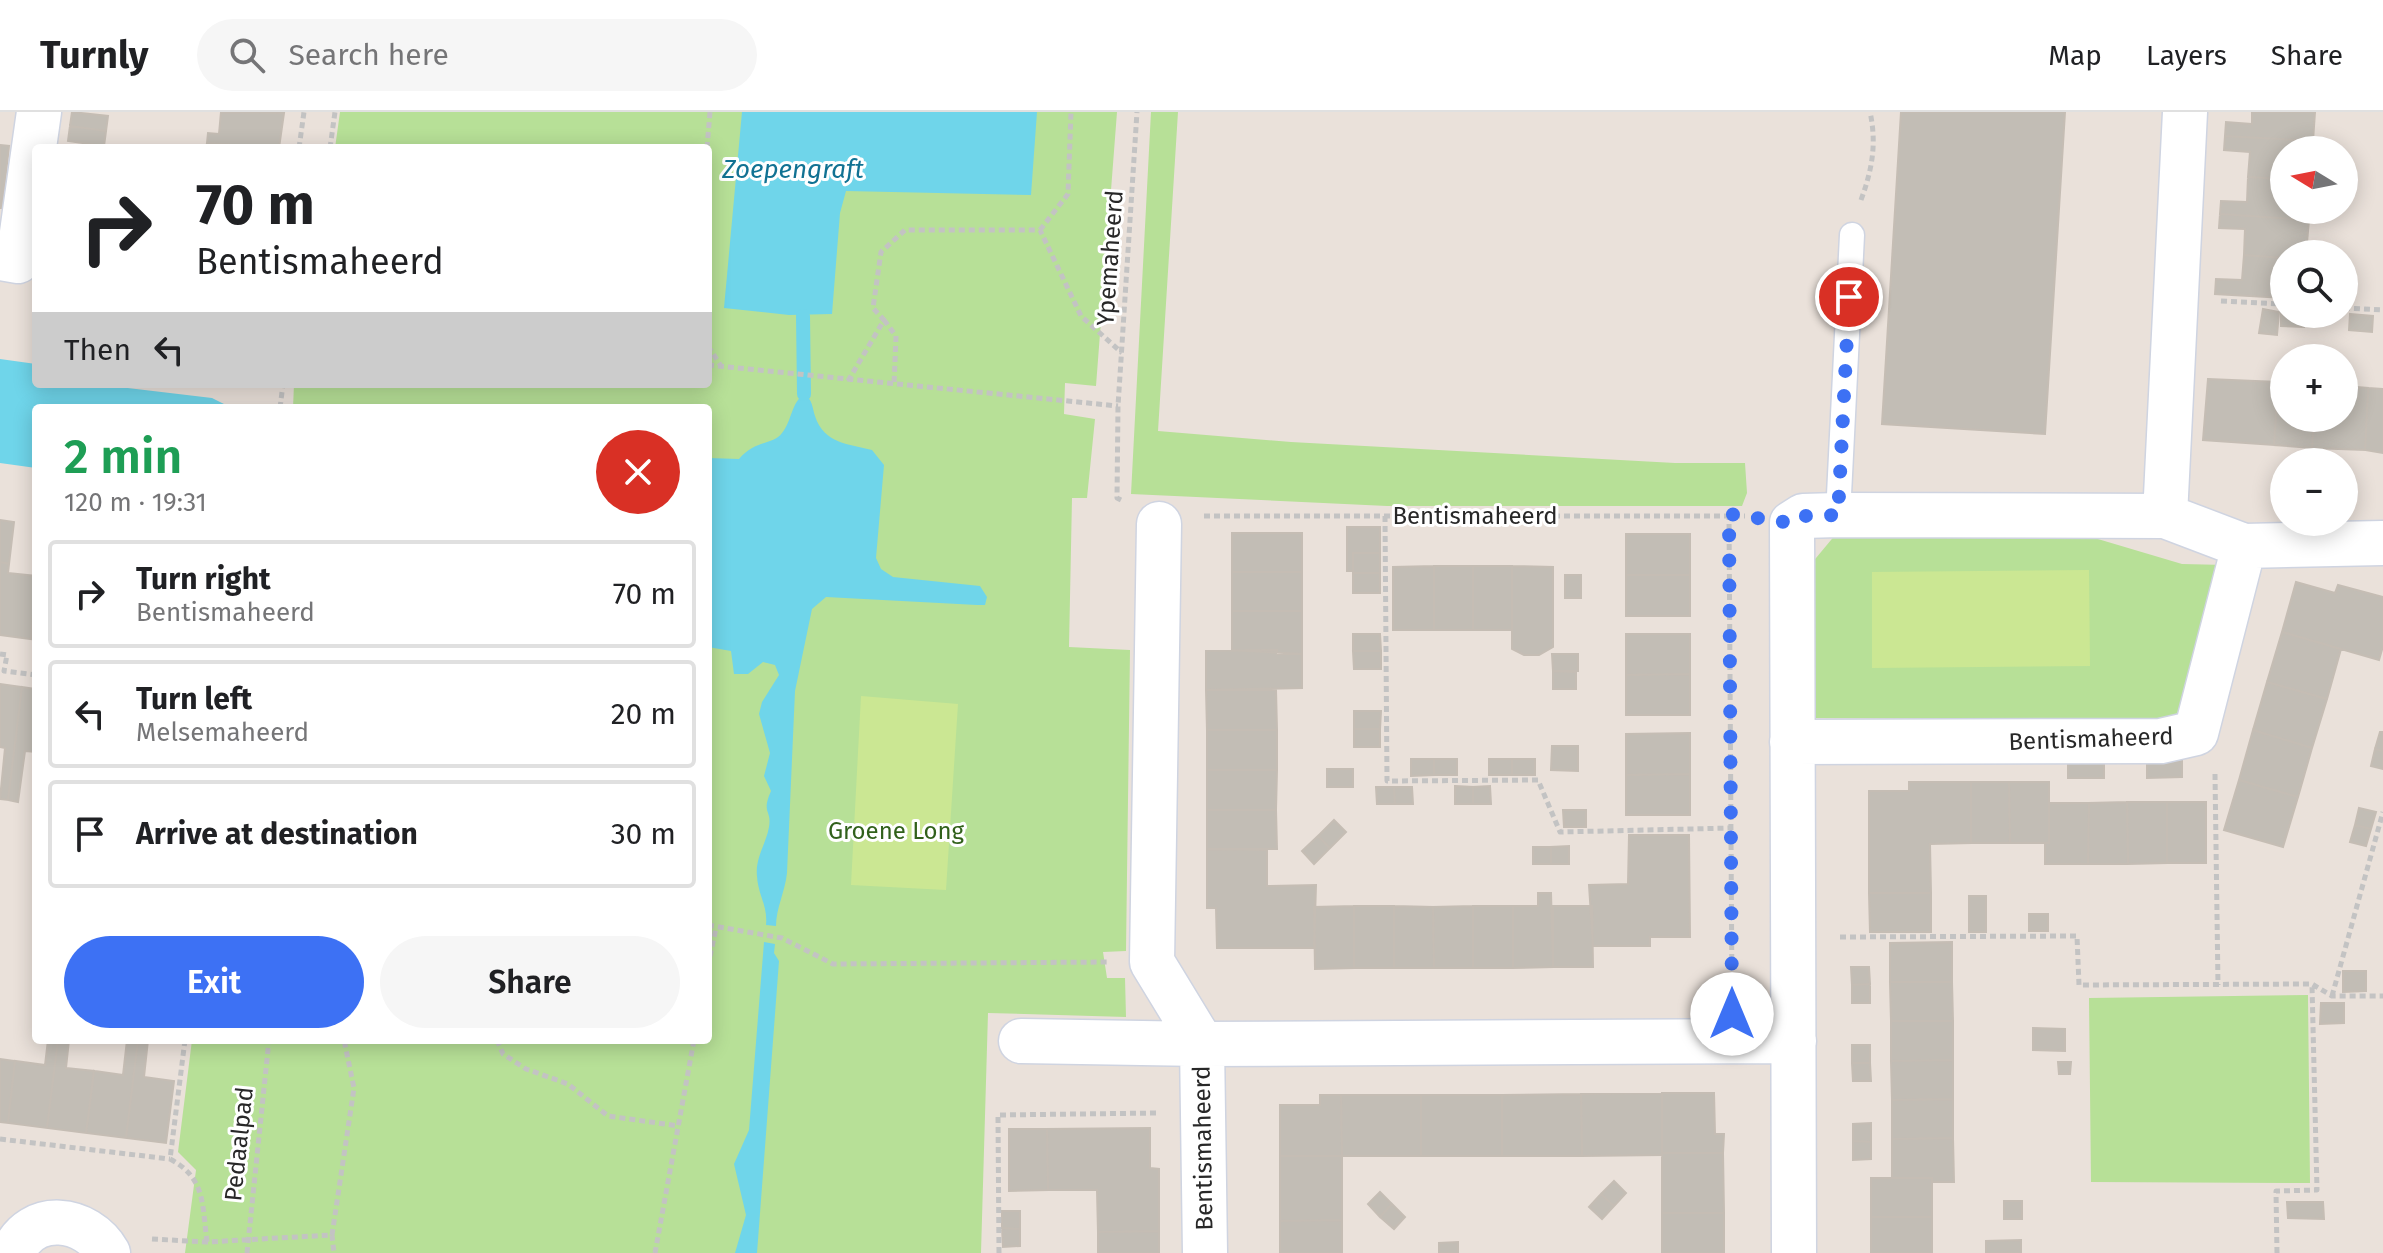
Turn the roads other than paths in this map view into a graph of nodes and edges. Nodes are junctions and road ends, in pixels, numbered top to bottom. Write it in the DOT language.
graph roads {
  1 [pos="39,112"];
  2 [pos="2185,112"];
  3 [pos="32,144"];
  4 [pos="32,146"];
  5 [pos="1852,235"];
  6 [pos="9,259"];
  7 [pos="1838,515"];
  8 [pos="2165,516"];
  9 [pos="1159,524"];
  10 [pos="2383,543"];
  11 [pos="2244,546"];
  12 [pos="1792,742"];
  13 [pos="1021,1041"];
  14 [pos="1794,1041"];
  15 [pos="1202,1044"];
  16 [pos="102,1244"];
  17 [pos="13,1253"];
  18 [pos="1205,1253"];
  19 [pos="1794,1253"];
  1 -- 3 [label="street"];
  2 -- 8 [label="street"];
  4 -- 6 [label="street"];
  5 -- 7 [label="lane"];
  7 -- 8 [label="street"];
  7 -- 12 [label="street"];
  8 -- 11 [label="street"];
  9 -- 15 [label="street, Bentismaheerd"];
  10 -- 11 [label="street"];
  11 -- 12 [label="street, Bentismaheerd"];
  12 -- 14 [label="street"];
  13 -- 15 [label="street, Bentismaheerd"];
  14 -- 15 [label="street, Bentismaheerd"];
  14 -- 19 [label="street"];
  15 -- 18 [label="street, Bentismaheerd"];
  16 -- 17 [label="street"];
}
